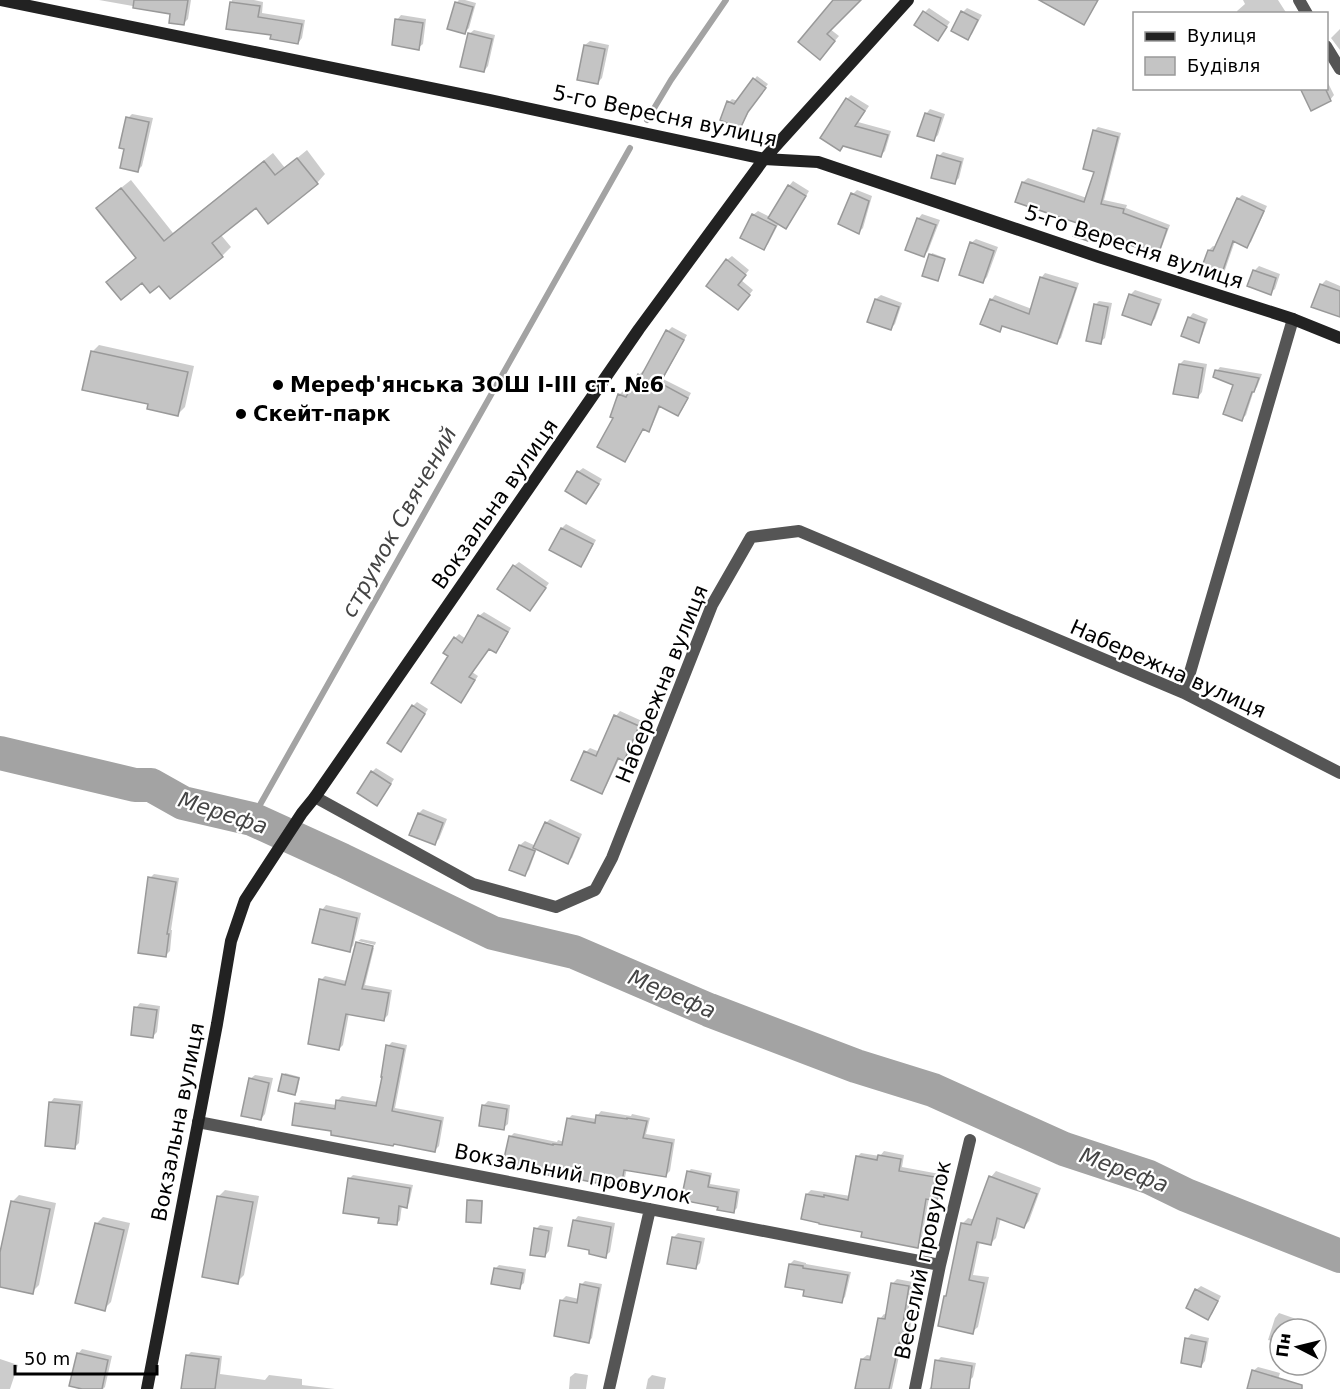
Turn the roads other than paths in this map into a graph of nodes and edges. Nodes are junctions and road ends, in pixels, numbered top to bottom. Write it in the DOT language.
graph roads {
  1 [pos="0,0"];
  2 [pos="908,0"];
  3 [pos="1328,49"];
  4 [pos="1340,69"];
  5 [pos="764,159"];
  6 [pos="1293,319"];
  7 [pos="1340,338"];
  8 [pos="1184,693"];
  9 [pos="1340,773"];
  10 [pos="315,797"];
  11 [pos="198,1122"];
  12 [pos="970,1140"];
  13 [pos="650,1209"];
  14 [pos="940,1265"];
  15 [pos="147,1389"];
  16 [pos="609,1389"];
  17 [pos="915,1389"];
  1 -- 5 [label="street, 5-го Вересня вулиця"];
  2 -- 5 [label="street, Вокзальна вулиця"];
  3 -- 4 [label="street"];
  5 -- 6 [label="street, 5-го Вересня вулиця"];
  5 -- 10 [label="street, Вокзальна вулиця"];
  6 -- 7 [label="street, 5-го Вересня вулиця"];
  6 -- 8 [label="street"];
  8 -- 9 [label="street, Набережна вулиця"];
  8 -- 10 [label="street, Набережна вулиця"];
  10 -- 11 [label="street, Вокзальна вулиця"];
  11 -- 13 [label="street, Вокзальний провулок"];
  11 -- 15 [label="street, Вокзальна вулиця"];
  12 -- 14 [label="street, Веселий провулок"];
  13 -- 14 [label="street, Вокзальний провулок"];
  13 -- 16 [label="street"];
  14 -- 17 [label="street, Веселий провулок"];
}
